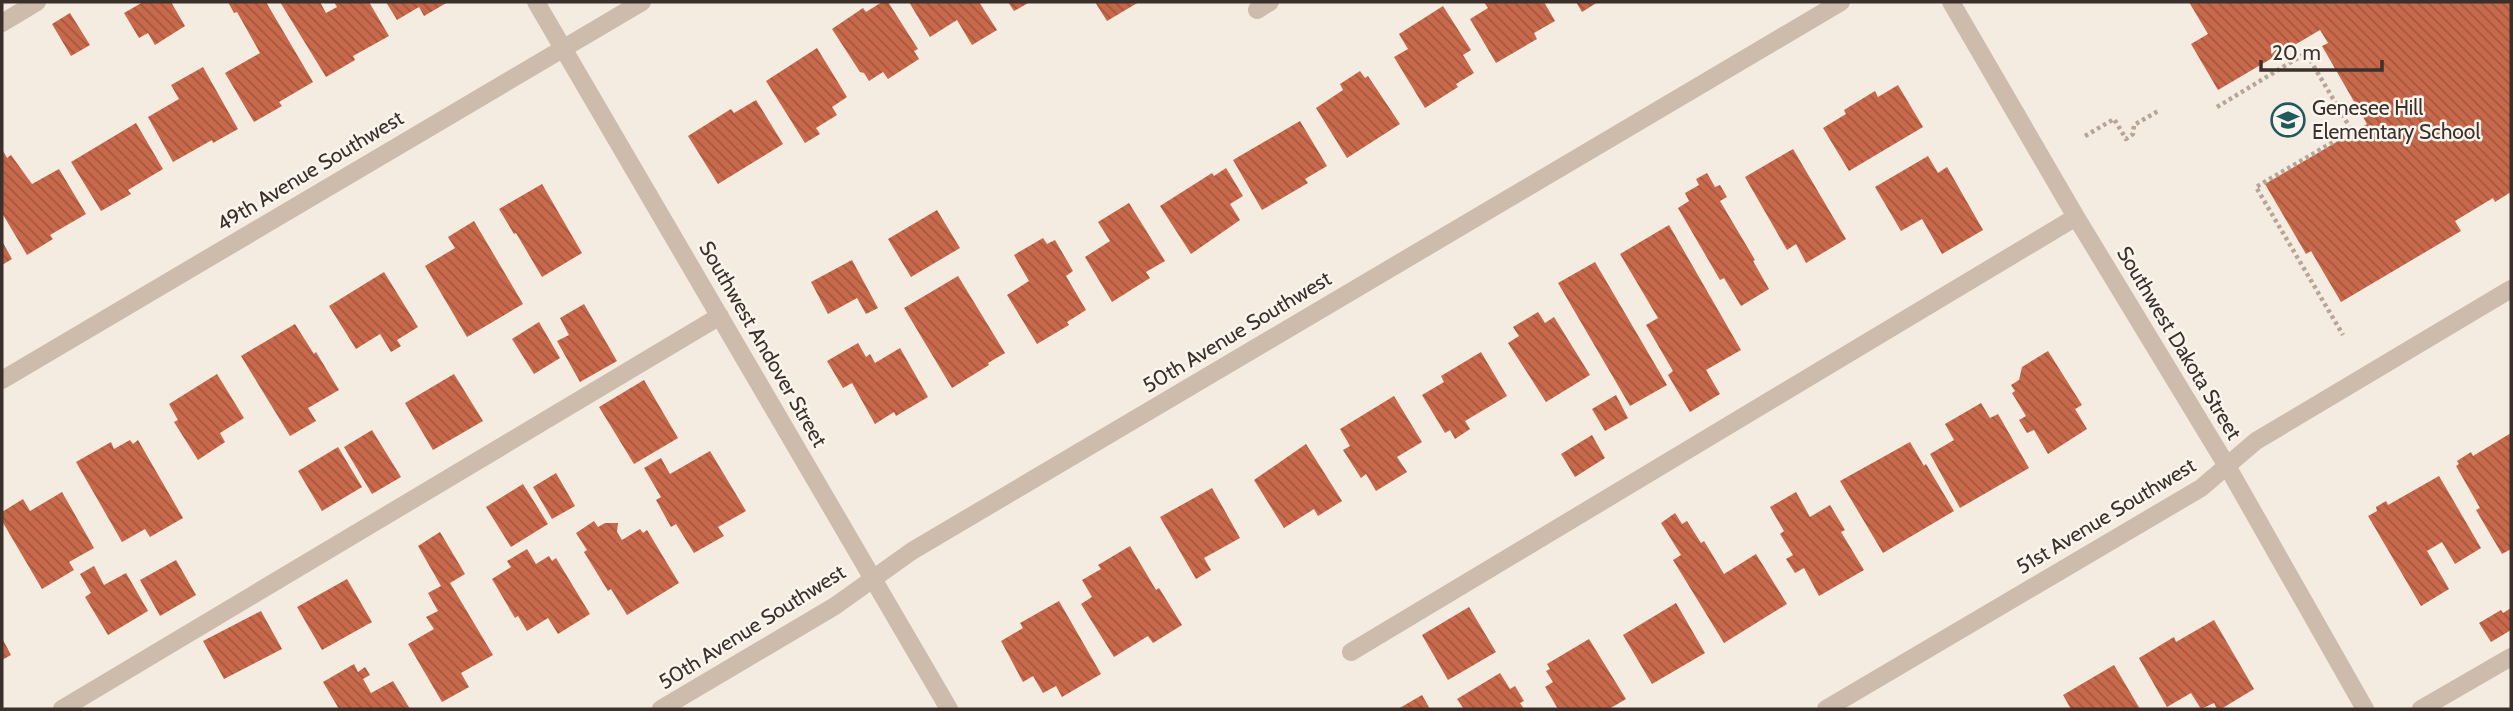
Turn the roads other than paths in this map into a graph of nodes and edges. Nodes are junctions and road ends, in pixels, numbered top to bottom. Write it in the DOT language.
graph roads {
  1 [pos="37,2"];
  2 [pos="536,2"];
  3 [pos="642,2"];
  4 [pos="1841,2"];
  5 [pos="1951,2"];
  6 [pos="2,23"];
  7 [pos="563,48"];
  8 [pos="2076,217"];
  9 [pos="2511,289"];
  10 [pos="720,316"];
  11 [pos="2,380"];
  12 [pos="2227,466"];
  13 [pos="873,578"];
  14 [pos="1351,652"];
  15 [pos="2511,657"];
  16 [pos="62,709"];
  17 [pos="660,709"];
  18 [pos="949,709"];
  19 [pos="1826,709"];
  20 [pos="2365,709"];
  21 [pos="2421,709"];
  1 -- 6 [label="street"];
  2 -- 7 [label="street, Southwest Andover Street"];
  3 -- 7 [label="street, 49th Avenue Southwest"];
  4 -- 13 [label="street, 50th Avenue Southwest"];
  5 -- 8 [label="street, Southwest Dakota Street"];
  7 -- 10 [label="street, Southwest Andover Street"];
  7 -- 11 [label="street, 49th Avenue Southwest"];
  8 -- 12 [label="street, Southwest Dakota Street"];
  8 -- 14 [label="street"];
  9 -- 12 [label="street, 51st Avenue Southwest"];
  10 -- 13 [label="street, Southwest Andover Street"];
  10 -- 16 [label="street"];
  12 -- 19 [label="street, 51st Avenue Southwest"];
  12 -- 20 [label="street, Southwest Dakota Street"];
  13 -- 17 [label="street, 50th Avenue Southwest"];
  13 -- 18 [label="street, Southwest Andover Street"];
  15 -- 21 [label="street"];
}
